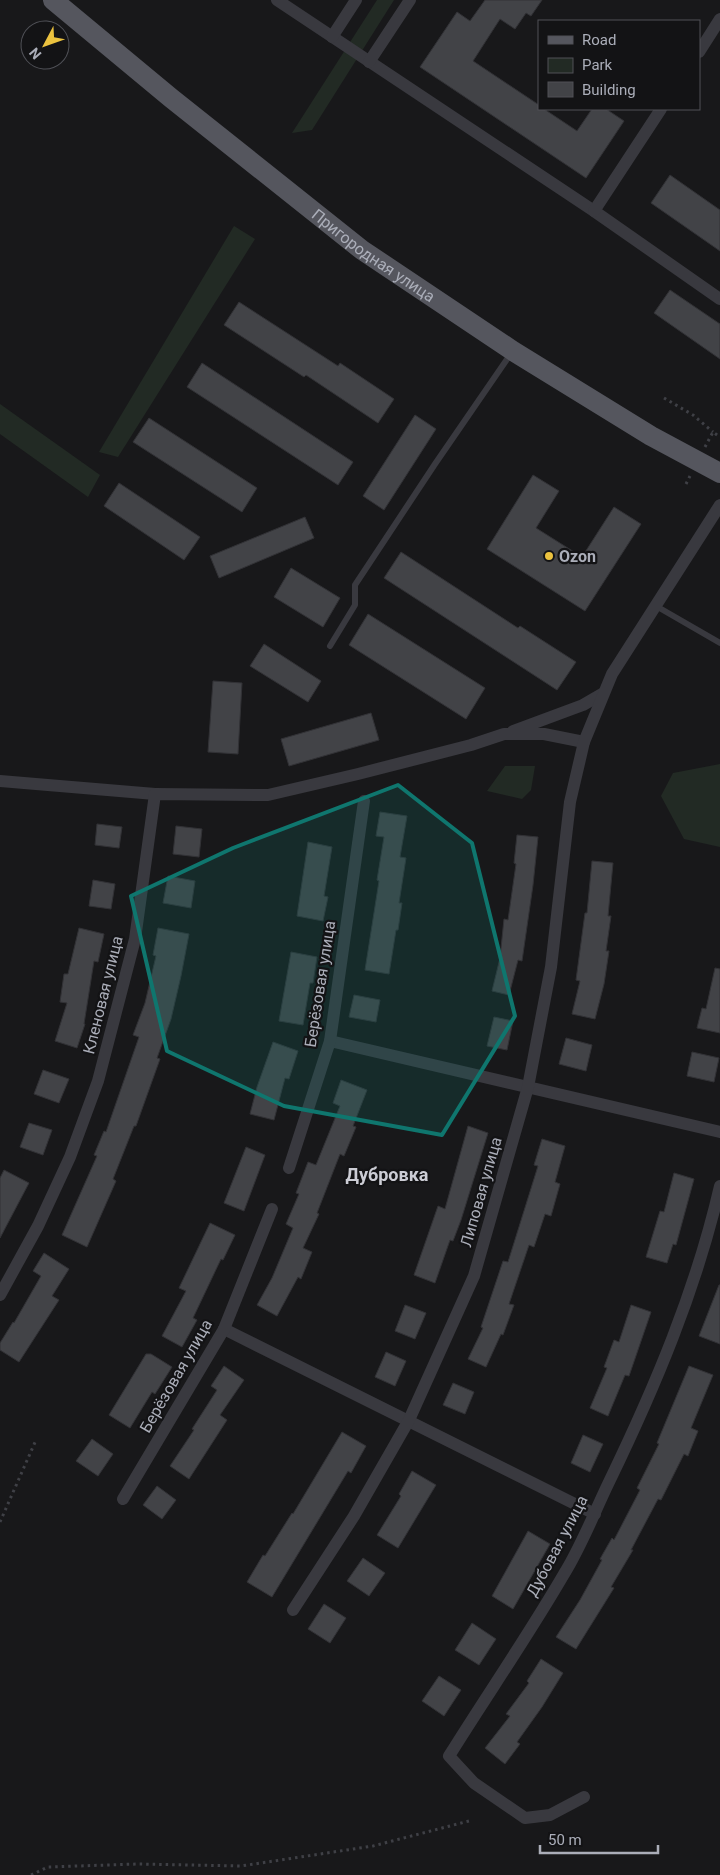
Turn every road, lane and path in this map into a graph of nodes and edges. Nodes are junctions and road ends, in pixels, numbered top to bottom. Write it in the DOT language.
graph roads {
  1 [pos="53,0"];
  2 [pos="277,0"];
  3 [pos="356,0"];
  4 [pos="410,0"];
  5 [pos="720,19"];
  6 [pos="332,37"];
  7 [pos="700,50"];
  8 [pos="370,62"];
  9 [pos="660,110"];
  10 [pos="594,211"];
  11 [pos="720,299"];
  12 [pos="513,351"];
  13 [pos="664,398"];
  14 [pos="713,432"];
  15 [pos="720,473"];
  16 [pos="720,504"];
  17 [pos="656,606"];
  18 [pos="720,643"];
  19 [pos="330,646"];
  20 [pos="602,694"];
  21 [pos="504,734"];
  22 [pos="584,742"];
  23 [pos="0,781"];
  24 [pos="155,794"];
  25 [pos="364,801"];
  26 [pos="330,1041"];
  27 [pos="528,1087"];
  28 [pos="720,1132"];
  29 [pos="289,1168"];
  30 [pos="720,1186"];
  31 [pos="272,1209"];
  32 [pos="0,1296"];
  33 [pos="224,1328"];
  34 [pos="408,1420"];
  35 [pos="36,1440"];
  36 [pos="123,1499"];
  37 [pos="595,1514"];
  38 [pos="0,1522"];
  39 [pos="293,1610"];
  40 [pos="584,1796"];
  41 [pos="469,1821"];
  42 [pos="31,1875"];
  1 -- 12 [label="main road, Пригородная улица"];
  2 -- 6 [label="street"];
  3 -- 6 [label="street"];
  4 -- 8 [label="street"];
  5 -- 7 [label="street"];
  6 -- 8 [label="street"];
  8 -- 10 [label="street"];
  9 -- 10 [label="street"];
  10 -- 11 [label="street"];
  12 -- 15 [label="main road, Пригородная улица"];
  12 -- 19 [label="lane"];
  13 -- 14 [label="path"];
  16 -- 17 [label="street, Липовая улица"];
  17 -- 18 [label="lane"];
  17 -- 20 [label="street, Липовая улица"];
  20 -- 21 [label="street"];
  20 -- 22 [label="street, Липовая улица"];
  21 -- 22 [label="street"];
  21 -- 24 [label="street"];
  22 -- 27 [label="street, Липовая улица"];
  23 -- 24 [label="street"];
  24 -- 32 [label="street, Кленовая улица"];
  25 -- 26 [label="street, Берёзовая улица"];
  26 -- 27 [label="street"];
  26 -- 29 [label="street, Берёзовая улица"];
  27 -- 28 [label="street"];
  27 -- 34 [label="street, Липовая улица"];
  30 -- 37 [label="street, Дубовая улица"];
  31 -- 33 [label="street, Берёзовая улица"];
  33 -- 34 [label="street"];
  33 -- 36 [label="street, Берёзовая улица"];
  34 -- 37 [label="street"];
  34 -- 39 [label="street, Липовая улица"];
  35 -- 38 [label="path"];
  37 -- 40 [label="street, Дубовая улица"];
  41 -- 42 [label="path"];
}
